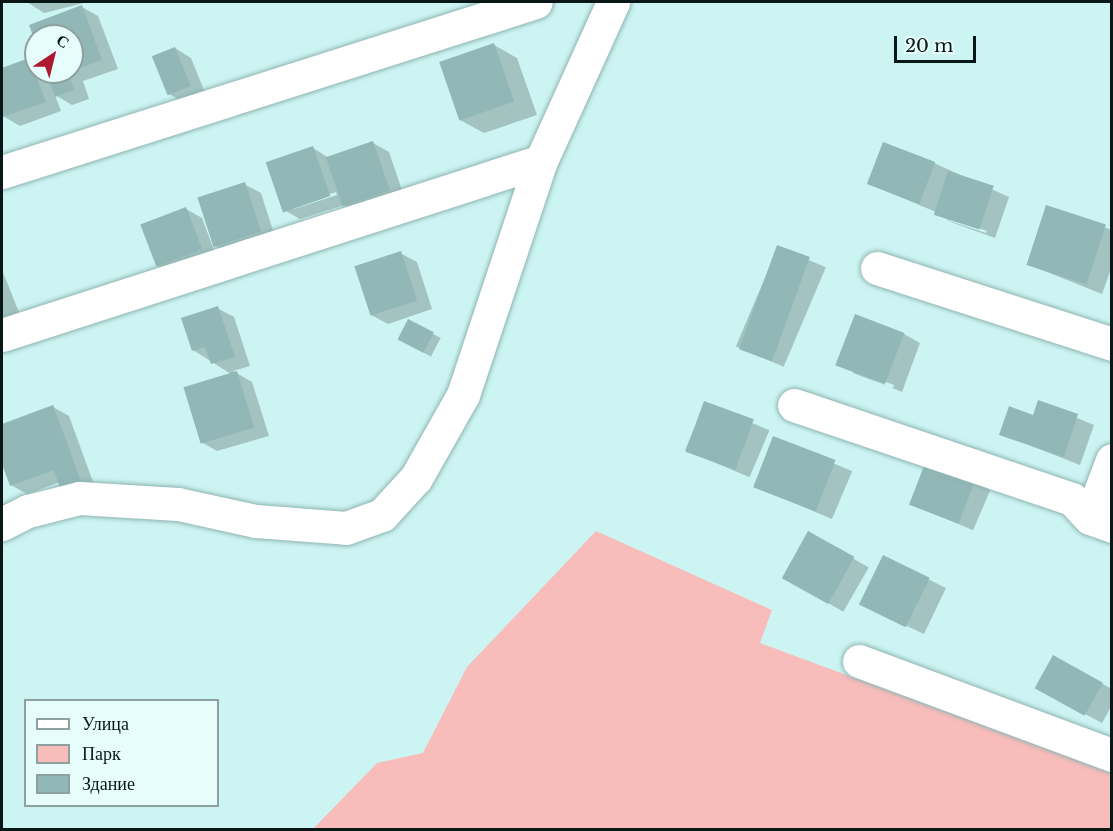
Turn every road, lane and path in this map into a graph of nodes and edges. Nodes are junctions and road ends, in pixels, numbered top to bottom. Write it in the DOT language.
graph roads {
  1 [pos="536,2"];
  2 [pos="613,2"];
  3 [pos="541,162"];
  4 [pos="2,172"];
  5 [pos="877,268"];
  6 [pos="2,335"];
  7 [pos="1112,344"];
  8 [pos="794,405"];
  9 [pos="1112,460"];
  10 [pos="1100,522"];
  11 [pos="2,524"];
  12 [pos="859,661"];
  13 [pos="1112,755"];
  1 -- 4 [label="street"];
  2 -- 3 [label="street"];
  3 -- 6 [label="street"];
  3 -- 11 [label="street"];
  5 -- 7 [label="street"];
  8 -- 10 [label="street"];
  9 -- 10 [label="street"];
  12 -- 13 [label="street"];
}
